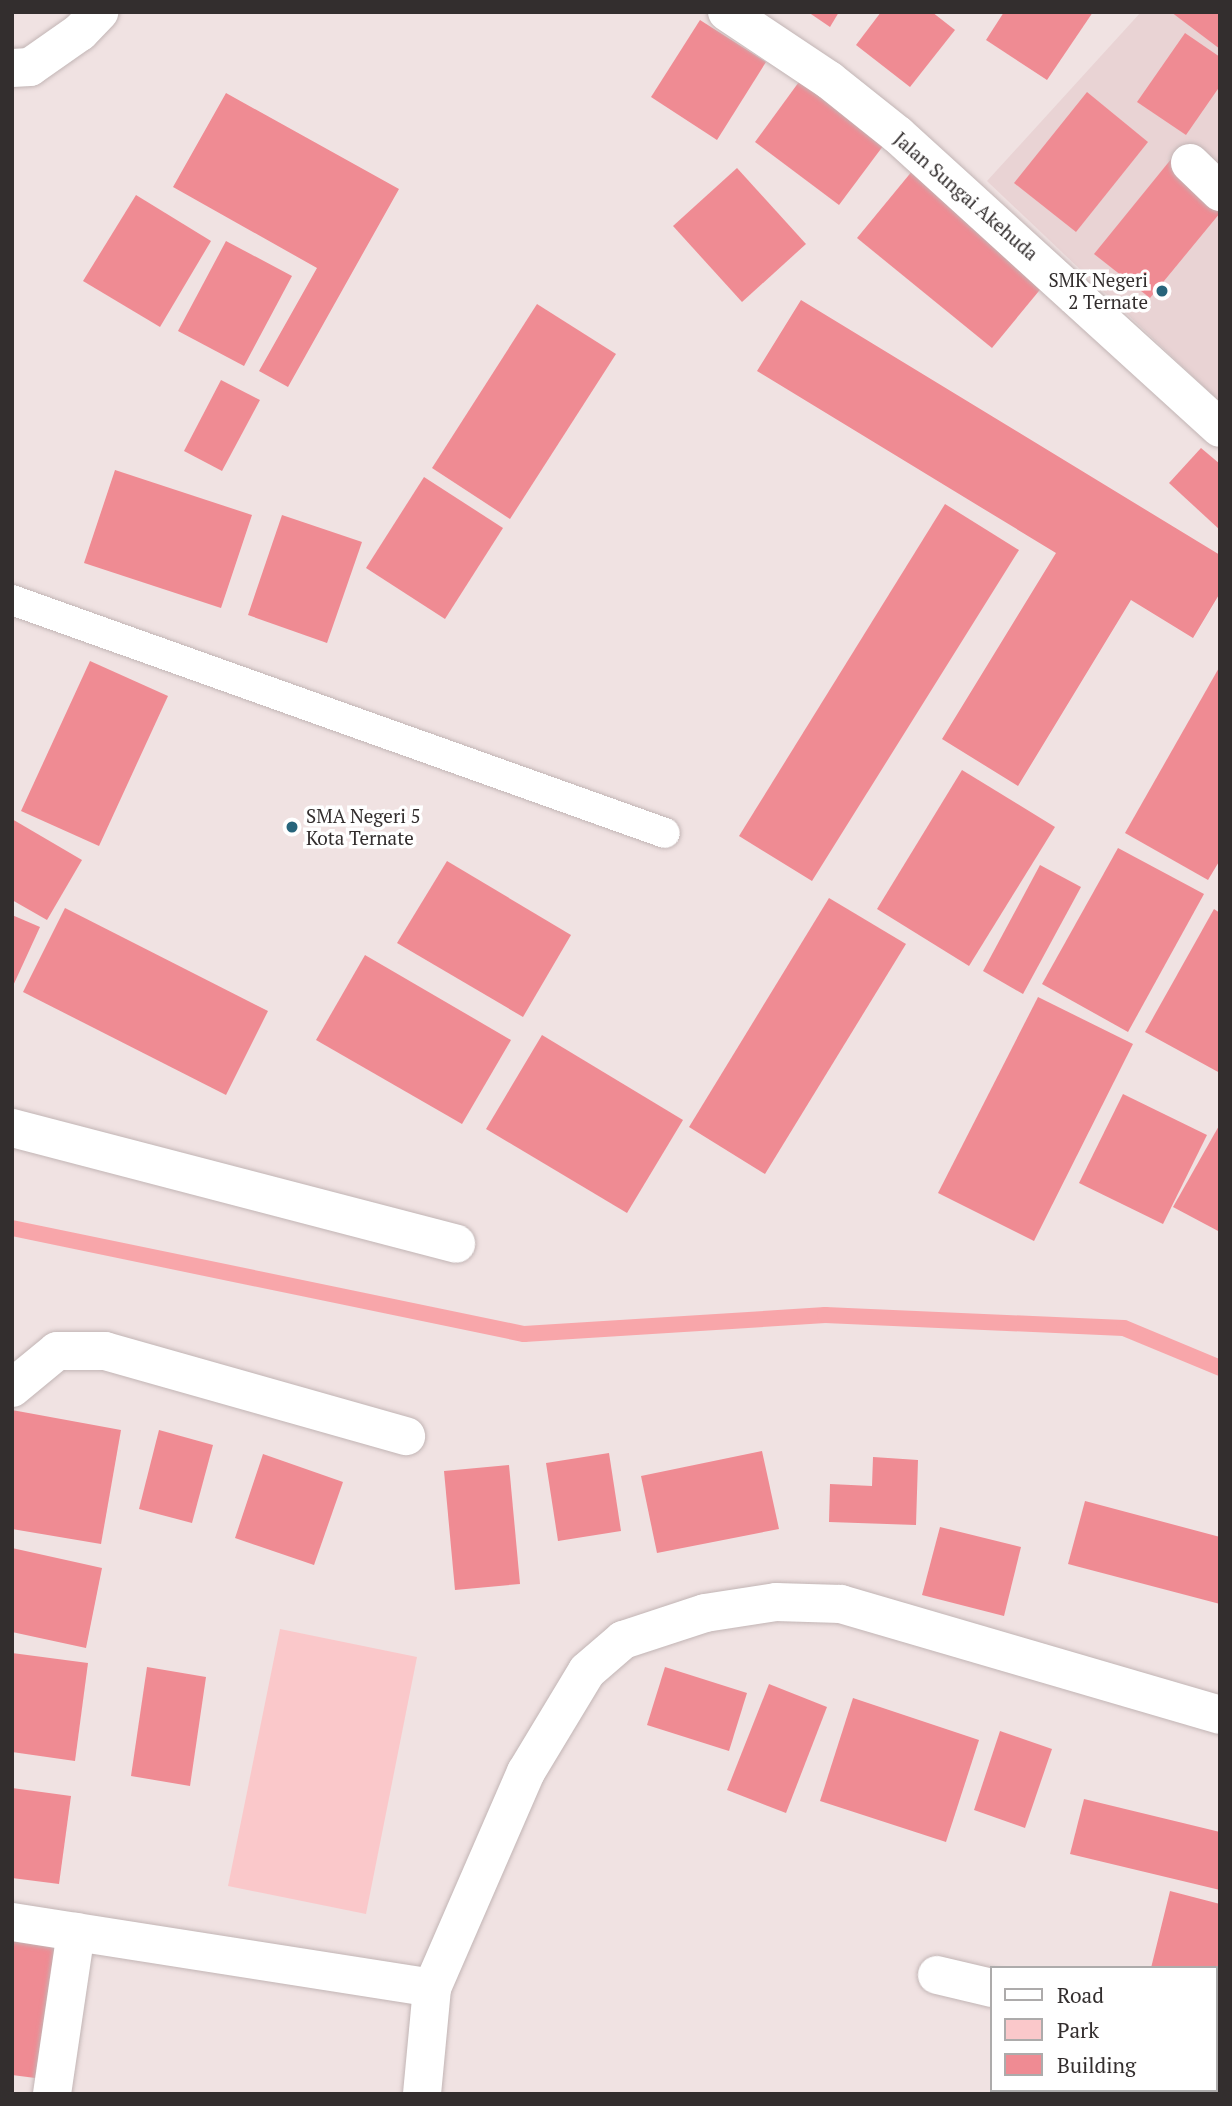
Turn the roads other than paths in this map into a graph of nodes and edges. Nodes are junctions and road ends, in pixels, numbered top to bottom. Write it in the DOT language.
graph roads {
  1 [pos="99,12"];
  2 [pos="727,12"];
  3 [pos="12,68"];
  4 [pos="1190,163"];
  5 [pos="1220,192"];
  6 [pos="1220,428"];
  7 [pos="12,600"];
  8 [pos="664,833"];
  9 [pos="12,1128"];
  10 [pos="456,1244"];
  11 [pos="12,1388"];
  12 [pos="406,1436"];
  13 [pos="1220,1715"];
  14 [pos="12,1922"];
  15 [pos="76,1932"];
  16 [pos="937,1975"];
  17 [pos="432,1988"];
  18 [pos="990,1988"];
  19 [pos="52,2094"];
  20 [pos="422,2094"];
  1 -- 3 [label="street"];
  2 -- 6 [label="street, Jalan Sungai Akehuda"];
  4 -- 5 [label="street"];
  7 -- 8 [label="lane"];
  9 -- 10 [label="street"];
  11 -- 12 [label="street"];
  13 -- 17 [label="street"];
  14 -- 15 [label="street"];
  15 -- 17 [label="street"];
  15 -- 19 [label="street"];
  16 -- 18 [label="street"];
  17 -- 20 [label="street"];
}
